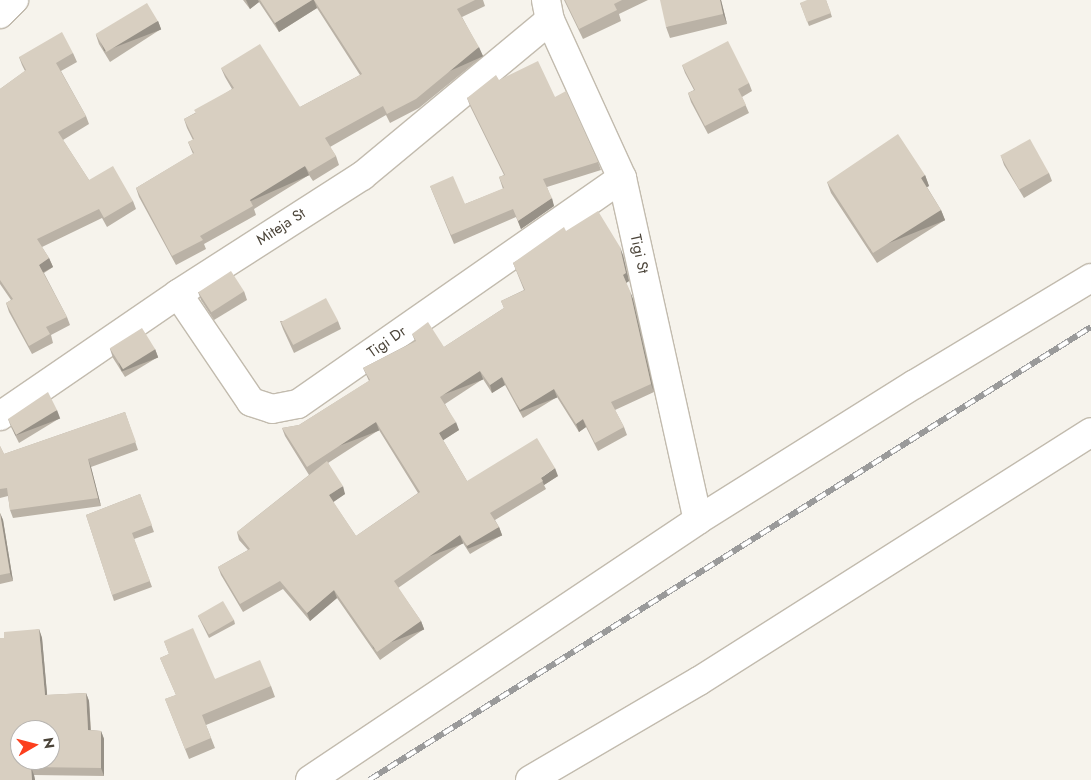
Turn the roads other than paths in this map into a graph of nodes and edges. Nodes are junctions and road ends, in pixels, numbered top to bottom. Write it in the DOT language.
graph roads {
  1 [pos="14,0"];
  2 [pos="548,10"];
  3 [pos="0,14"];
  4 [pos="622,178"];
  5 [pos="1091,278"];
  6 [pos="178,294"];
  7 [pos="0,416"];
  8 [pos="1091,432"];
  9 [pos="698,520"];
  10 [pos="310,780"];
  11 [pos="530,780"];
  1 -- 3 [label="street"];
  2 -- 4 [label="street, Tigi St"];
  2 -- 6 [label="street, Miteja St"];
  4 -- 6 [label="street, Tigi Dr"];
  4 -- 9 [label="street, Tigi St"];
  5 -- 9 [label="street"];
  6 -- 7 [label="street, Miteja St"];
  8 -- 11 [label="street"];
  9 -- 10 [label="street"];
}
